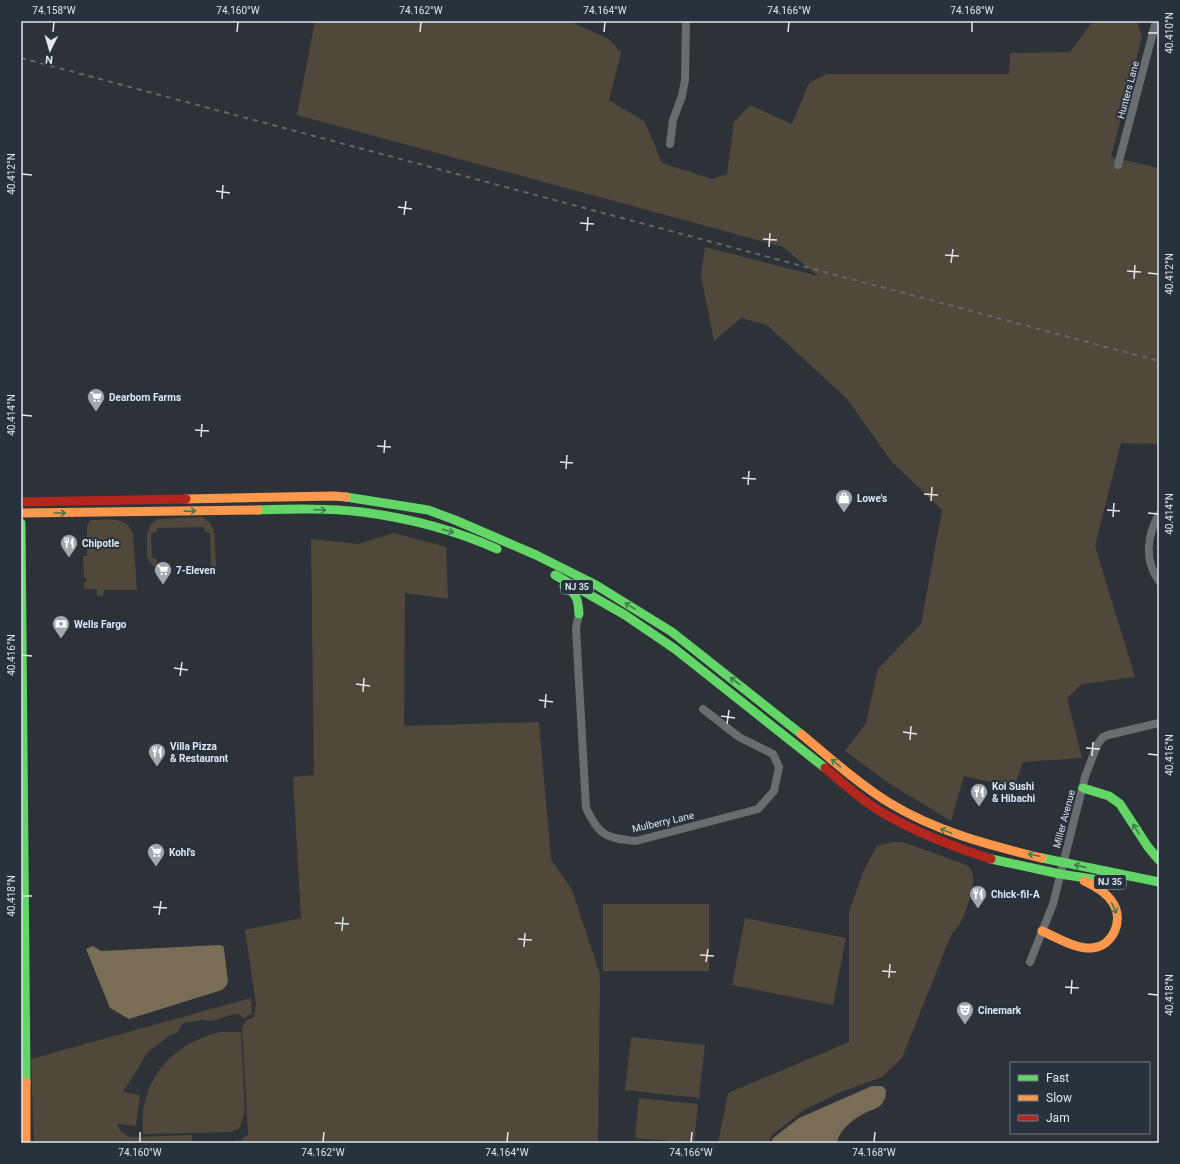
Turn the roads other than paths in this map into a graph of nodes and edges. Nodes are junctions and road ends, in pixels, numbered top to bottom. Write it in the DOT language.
graph roads {
  1 [pos="686,21"];
  2 [pos="1156,21"];
  3 [pos="670,144"];
  4 [pos="1118,165"];
  5 [pos="21,502"];
  6 [pos="21,513"];
  7 [pos="1159,514"];
  8 [pos="21,523"];
  9 [pos="508,553"];
  10 [pos="21,565"];
  11 [pos="538,566"];
  12 [pos="548,573"];
  13 [pos="1159,581"];
  14 [pos="579,614"];
  15 [pos="625,615"];
  16 [pos="702,709"];
  17 [pos="1159,723"];
  18 [pos="1083,788"];
  19 [pos="22,831"];
  20 [pos="1159,860"];
  21 [pos="1063,862"];
  22 [pos="1060,874"];
  23 [pos="1074,876"];
  24 [pos="1105,881"];
  25 [pos="1159,882"];
  26 [pos="1042,931"];
  27 [pos="1030,962"];
  28 [pos="24,998"];
  29 [pos="26,1143"];
  1 -- 3 [label="street"];
  2 -- 4 [label="street, Hunters Lane"];
  21 -- 5 [label="main road, NJ 35, one-way"];
  6 -- 9 [label="main road, one-way"];
  7 -- 13 [label="street"];
  8 -- 10 [label="main road"];
  10 -- 19 [label="main road"];
  11 -- 15 [label="main road, NJ 35"];
  12 -- 14 [label="main road"];
  14 -- 15 [label="main road"];
  14 -- 16 [label="street, Mulberry Lane"];
  15 -- 22 [label="main road, NJ 35"];
  17 -- 18 [label="street, Miller Avenue"];
  20 -- 18 [label="main road, one-way"];
  18 -- 21 [label="street, Miller Avenue"];
  19 -- 28 [label="main road"];
  21 -- 22 [label="street, Miller Avenue"];
  25 -- 21 [label="main road, NJ 35, one-way"];
  22 -- 23 [label="main road, NJ 35"];
  22 -- 26 [label="street, Miller Avenue"];
  23 -- 24 [label="main road, NJ 35"];
  23 -- 26 [label="main road, one-way"];
  26 -- 27 [label="street, Miller Avenue"];
  28 -- 29 [label="main road"];
}
